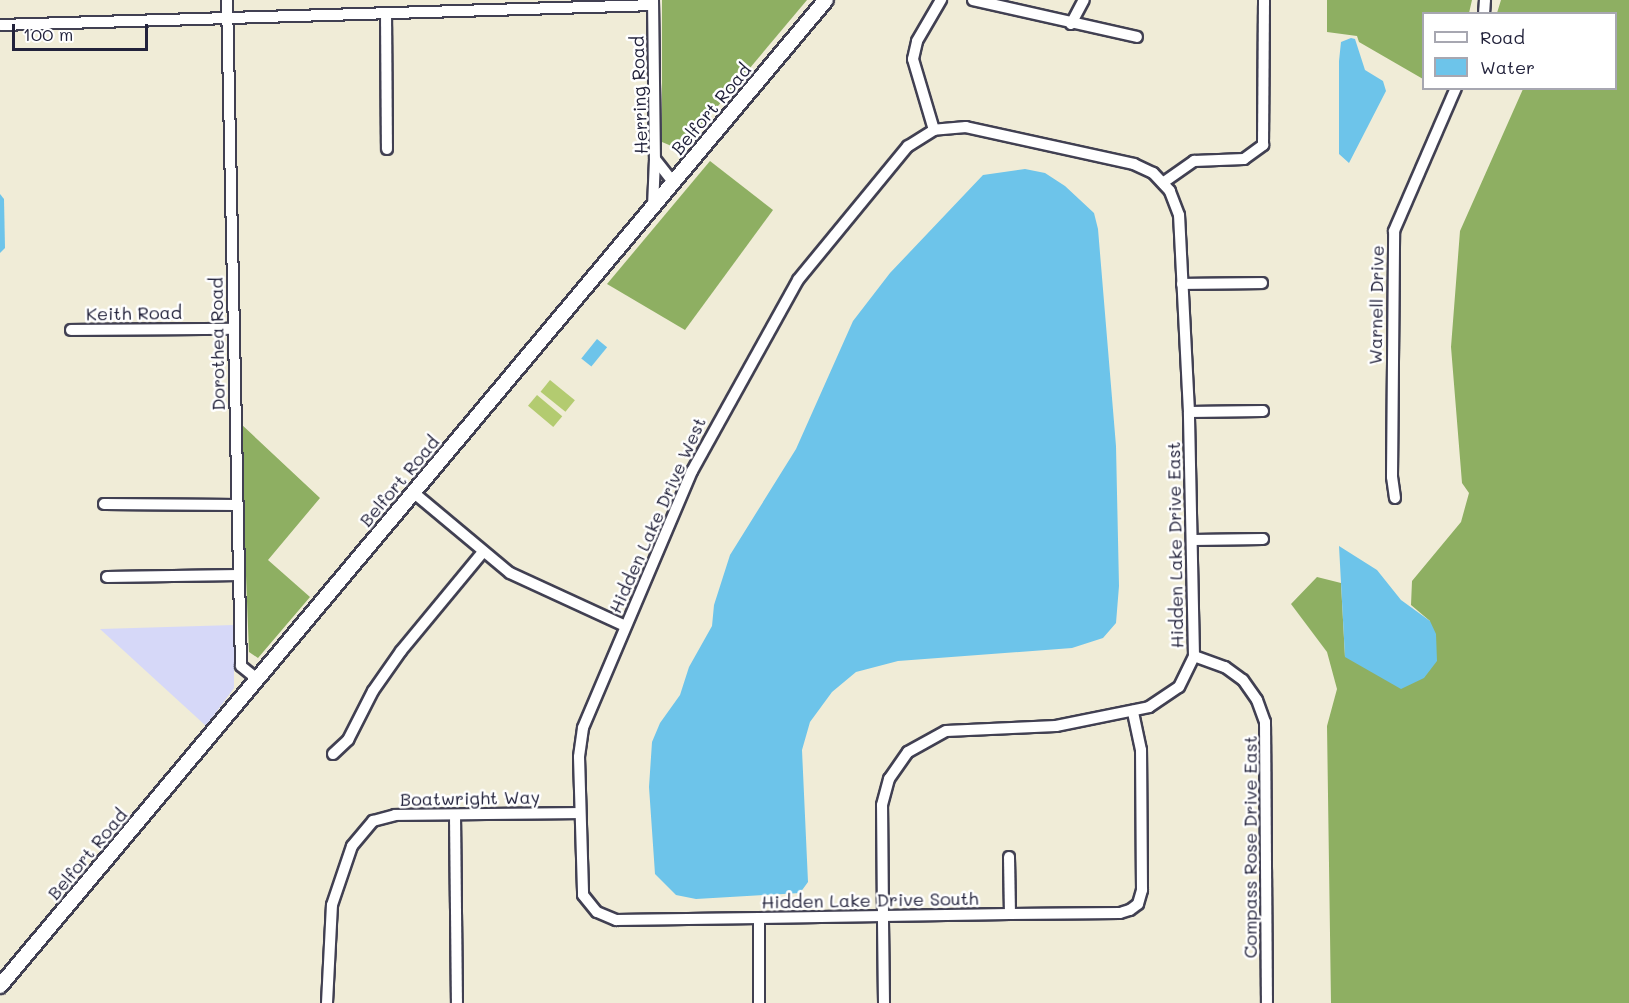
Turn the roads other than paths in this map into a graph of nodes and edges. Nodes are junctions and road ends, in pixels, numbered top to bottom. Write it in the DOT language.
graph roads {
  1 [pos="227,0"];
  2 [pos="826,0"];
  3 [pos="941,0"];
  4 [pos="973,0"];
  5 [pos="1084,0"];
  6 [pos="1264,0"];
  7 [pos="653,3"];
  8 [pos="386,13"];
  9 [pos="226,19"];
  10 [pos="1071,24"];
  11 [pos="0,25"];
  12 [pos="1137,37"];
  13 [pos="1455,90"];
  14 [pos="933,130"];
  15 [pos="387,149"];
  16 [pos="655,159"];
  17 [pos="1164,182"];
  18 [pos="674,183"];
  19 [pos="653,207"];
  20 [pos="1262,283"];
  21 [pos="1182,284"];
  22 [pos="234,329"];
  23 [pos="71,330"];
  24 [pos="1263,411"];
  25 [pos="1189,412"];
  26 [pos="413,492"];
  27 [pos="1395,498"];
  28 [pos="104,504"];
  29 [pos="236,505"];
  30 [pos="1263,539"];
  31 [pos="1193,540"];
  32 [pos="483,552"];
  33 [pos="239,575"];
  34 [pos="107,577"];
  35 [pos="625,626"];
  36 [pos="1194,656"];
  37 [pos="257,680"];
  38 [pos="1133,711"];
  39 [pos="333,754"];
  40 [pos="579,813"];
  41 [pos="455,815"];
  42 [pos="1009,857"];
  43 [pos="590,906"];
  44 [pos="1010,914"];
  45 [pos="883,916"];
  46 [pos="759,918"];
  47 [pos="0,986"];
  48 [pos="327,1003"];
  49 [pos="457,1003"];
  50 [pos="759,1003"];
  51 [pos="884,1003"];
  52 [pos="1267,1003"];
  1 -- 9 [label="street, Dorothea Road"];
  2 -- 18 [label="street, Belfort Road"];
  3 -- 14 [label="street"];
  4 -- 10 [label="street"];
  5 -- 10 [label="street"];
  6 -- 17 [label="street"];
  7 -- 8 [label="street"];
  7 -- 16 [label="street, Herring Road"];
  8 -- 9 [label="street"];
  8 -- 15 [label="street"];
  9 -- 11 [label="street"];
  9 -- 22 [label="street, Dorothea Road"];
  10 -- 12 [label="street"];
  13 -- 27 [label="street, Warnell Drive"];
  14 -- 17 [label="street"];
  14 -- 35 [label="street, Hidden Lake Drive West"];
  16 -- 18 [label="street, Herring Road"];
  16 -- 19 [label="street"];
  17 -- 21 [label="street, Hidden Lake Drive East"];
  18 -- 19 [label="street, Belfort Road"];
  19 -- 26 [label="street, Belfort Road"];
  20 -- 21 [label="street"];
  21 -- 25 [label="street, Hidden Lake Drive East"];
  22 -- 23 [label="street, Keith Road"];
  22 -- 29 [label="street, Dorothea Road"];
  24 -- 25 [label="street"];
  25 -- 31 [label="street, Hidden Lake Drive East"];
  26 -- 32 [label="street"];
  26 -- 37 [label="street, Belfort Road"];
  28 -- 29 [label="street"];
  29 -- 33 [label="street, Dorothea Road"];
  30 -- 31 [label="street"];
  31 -- 36 [label="street, Hidden Lake Drive East"];
  32 -- 35 [label="street"];
  32 -- 39 [label="street"];
  33 -- 34 [label="street"];
  33 -- 37 [label="street, Dorothea Road"];
  35 -- 40 [label="street, Hidden Lake Drive West"];
  36 -- 38 [label="street, Hidden Lake Drive East"];
  36 -- 52 [label="street, Compass Rose Drive East"];
  37 -- 47 [label="street, Belfort Road"];
  38 -- 44 [label="street, Hidden Lake Drive South"];
  38 -- 45 [label="street, Hidden Lake Drive East"];
  40 -- 41 [label="street, Boatwright Way"];
  40 -- 43 [label="street, Hidden Lake Drive West"];
  41 -- 48 [label="street, Boatwright Way"];
  41 -- 49 [label="street"];
  42 -- 44 [label="street"];
  43 -- 46 [label="street, Hidden Lake Drive South"];
  44 -- 45 [label="street, Hidden Lake Drive South"];
  45 -- 46 [label="street, Hidden Lake Drive South"];
  45 -- 51 [label="street, Hidden Lake Drive East"];
  46 -- 50 [label="street"];
}
